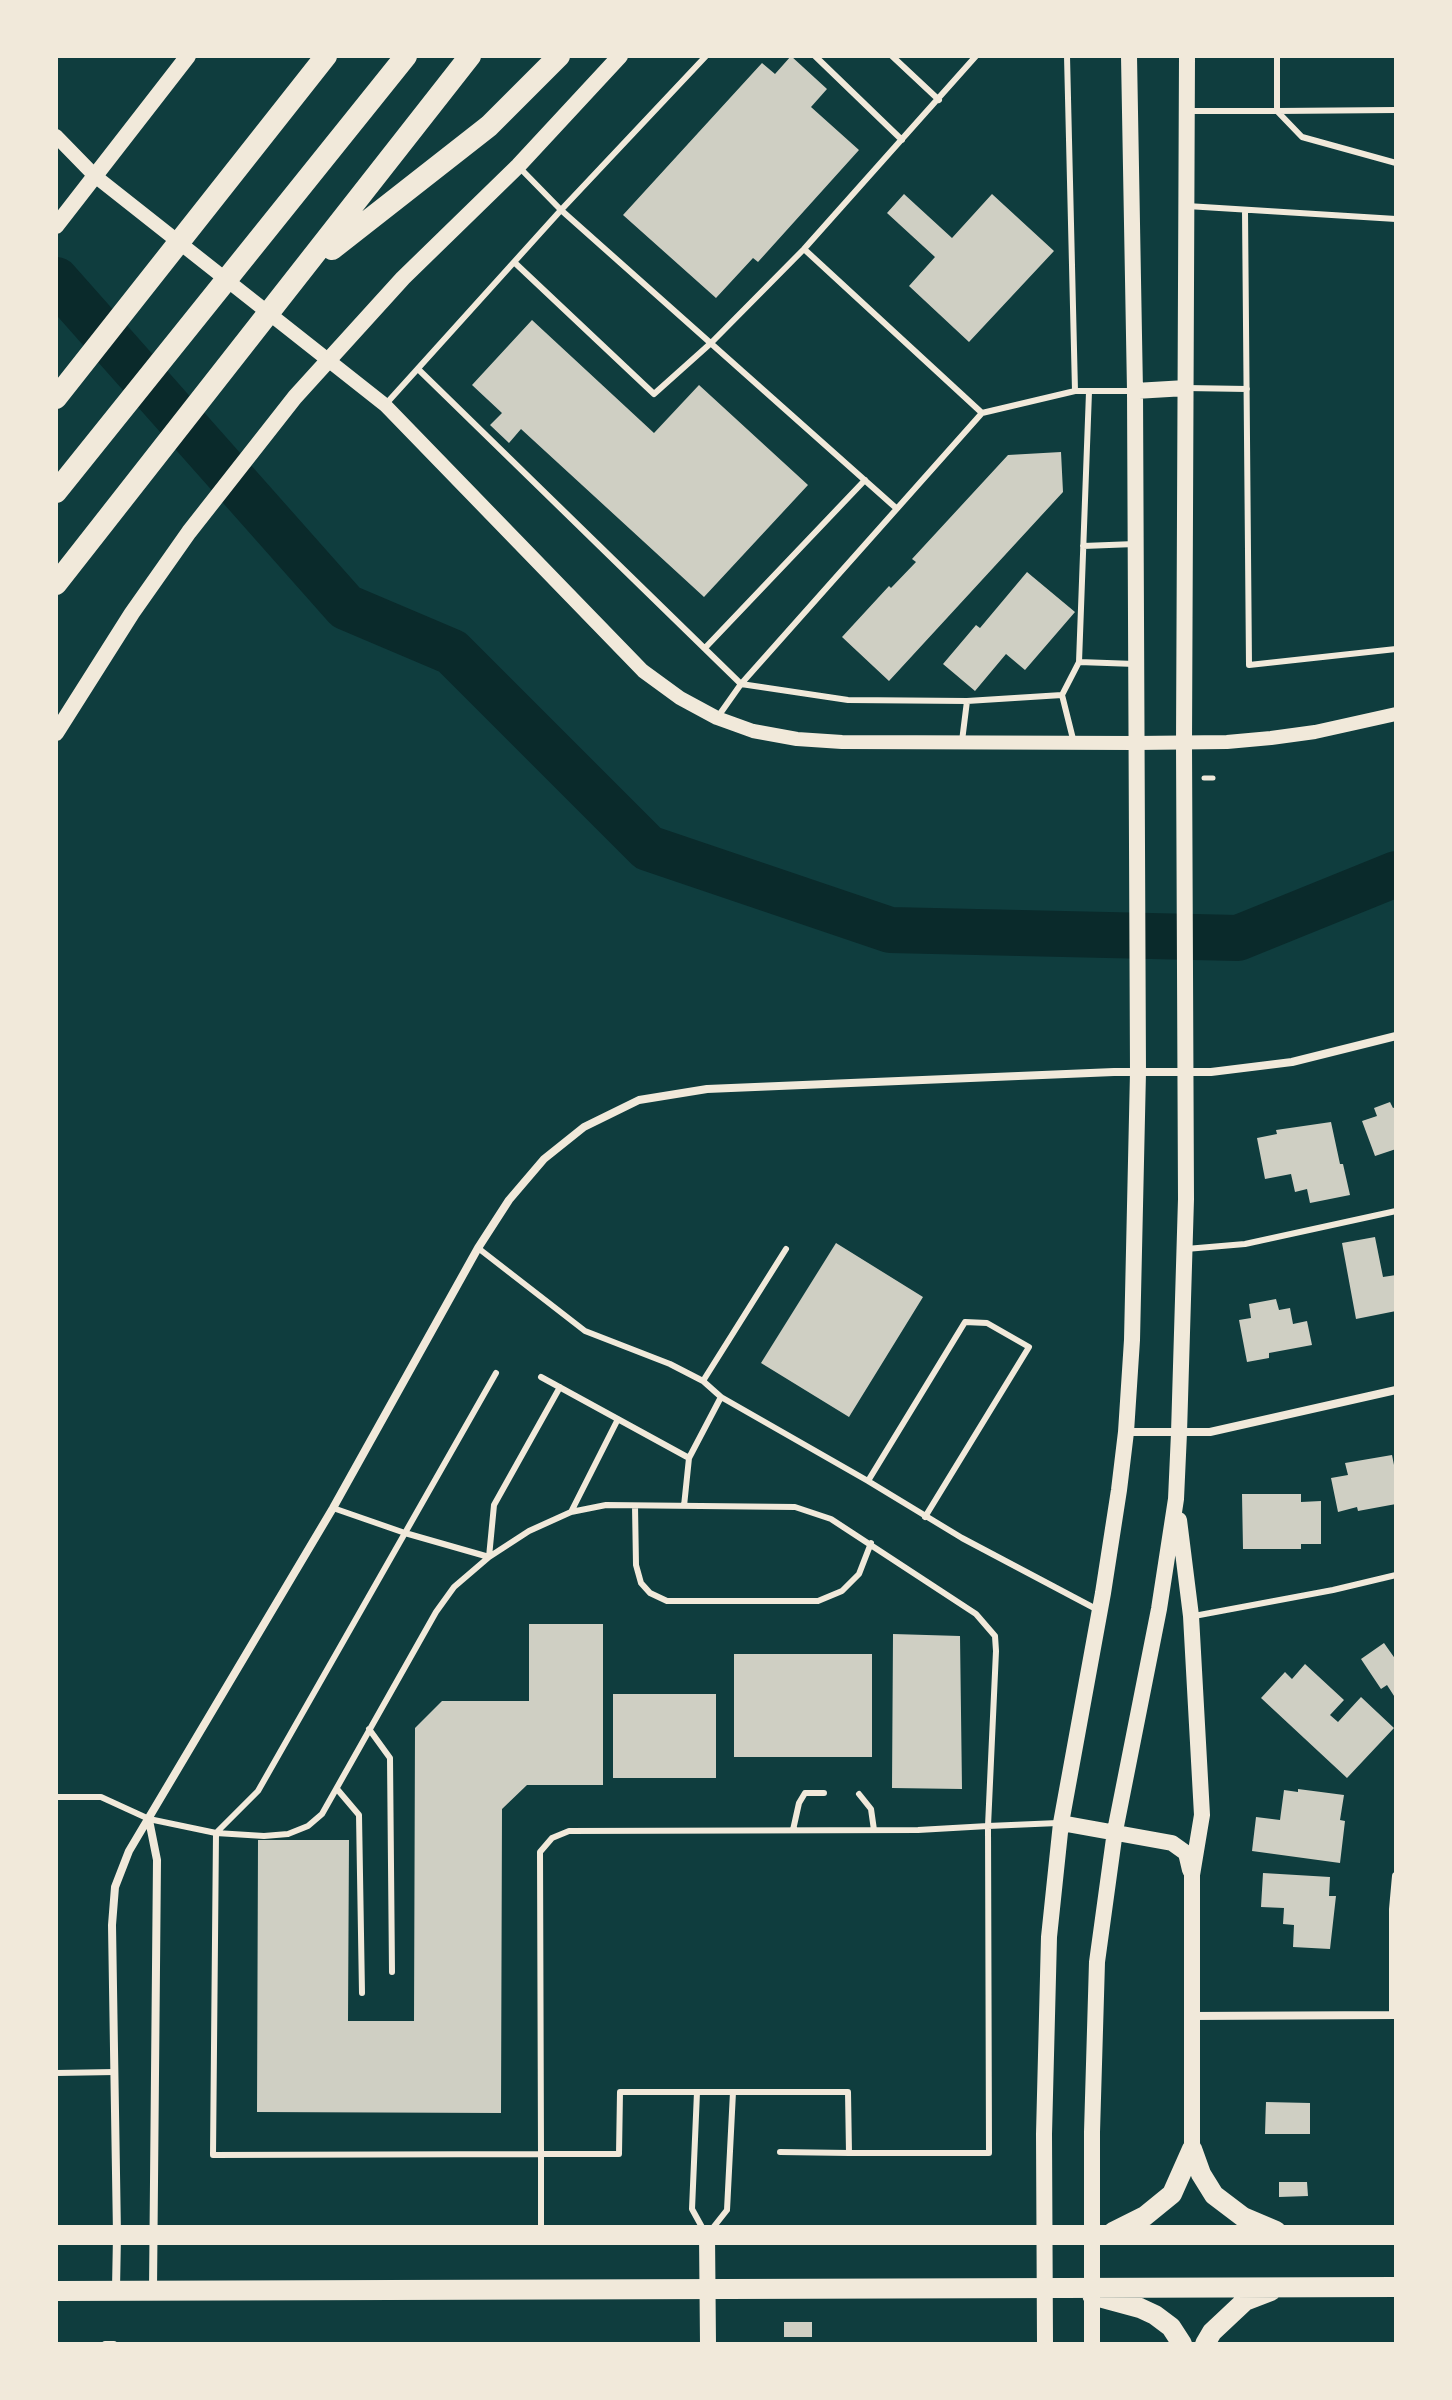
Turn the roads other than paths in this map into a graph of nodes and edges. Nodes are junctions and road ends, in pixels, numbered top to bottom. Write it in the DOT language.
graph roads {
  1 [pos="188,56"];
  2 [pos="326,56"];
  3 [pos="406,56"];
  4 [pos="470,56"];
  5 [pos="559,56"];
  6 [pos="620,56"];
  7 [pos="706,56"];
  8 [pos="815,56"];
  9 [pos="892,56"];
  10 [pos="976,56"];
  11 [pos="1067,56"];
  12 [pos="1129,56"];
  13 [pos="1187,56"];
  14 [pos="1277,56"];
  15 [pos="939,100"];
  16 [pos="1396,110"];
  17 [pos="1187,111"];
  18 [pos="1277,111"];
  19 [pos="56,136"];
  20 [pos="902,140"];
  21 [pos="1396,163"];
  22 [pos="518,166"];
  23 [pos="95,176"];
  24 [pos="1187,206"];
  25 [pos="561,210"];
  26 [pos="1245,211"];
  27 [pos="1396,219"];
  28 [pos="56,226"];
  29 [pos="804,249"];
  30 [pos="514,262"];
  31 [pos="304,271"];
  32 [pos="711,343"];
  33 [pos="328,359"];
  34 [pos="418,369"];
  35 [pos="1186,388"];
  36 [pos="1247,389"];
  37 [pos="1075,391"];
  38 [pos="1135,391"];
  39 [pos="1089,392"];
  40 [pos="56,398"];
  41 [pos="385,405"];
  42 [pos="982,413"];
  43 [pos="865,480"];
  44 [pos="56,492"];
  45 [pos="896,508"];
  46 [pos="1135,544"];
  47 [pos="1083,546"];
  48 [pos="56,584"];
  49 [pos="705,648"];
  50 [pos="1396,649"];
  51 [pos="1079,662"];
  52 [pos="1135,664"];
  53 [pos="741,684"];
  54 [pos="1062,695"];
  55 [pos="967,701"];
  56 [pos="1396,714"];
  57 [pos="717,718"];
  58 [pos="56,733"];
  59 [pos="962,741"];
  60 [pos="1074,743"];
  61 [pos="1136,743"];
  62 [pos="1184,743"];
  63 [pos="1396,1036"];
  64 [pos="1138,1072"];
  65 [pos="1186,1073"];
  66 [pos="1396,1211"];
  67 [pos="478,1248"];
  68 [pos="786,1249"];
  69 [pos="1186,1249"];
  70 [pos="496,1373"];
  71 [pos="541,1377"];
  72 [pos="703,1381"];
  73 [pos="560,1387"];
  74 [pos="1396,1390"];
  75 [pos="721,1397"];
  76 [pos="618,1419"];
  77 [pos="1126,1432"];
  78 [pos="1179,1433"];
  79 [pos="689,1458"];
  80 [pos="868,1481"];
  81 [pos="1176,1499"];
  82 [pos="635,1506"];
  83 [pos="684,1506"];
  84 [pos="333,1508"];
  85 [pos="571,1512"];
  86 [pos="925,1517"];
  87 [pos="405,1533"];
  88 [pos="871,1543"];
  89 [pos="489,1557"];
  90 [pos="1396,1575"];
  91 [pos="1100,1611"];
  92 [pos="1191,1616"];
  93 [pos="369,1729"];
  94 [pos="337,1789"];
  95 [pos="824,1793"];
  96 [pos="859,1794"];
  97 [pos="56,1797"];
  98 [pos="149,1819"];
  99 [pos="1061,1823"];
  100 [pos="988,1826"];
  101 [pos="793,1830"];
  102 [pos="874,1830"];
  103 [pos="1115,1831"];
  104 [pos="216,1833"];
  105 [pos="1192,1875"];
  106 [pos="1396,1876"];
  107 [pos="392,1972"];
  108 [pos="362,1993"];
  109 [pos="1394,2015"];
  110 [pos="1191,2016"];
  111 [pos="115,2072"];
  112 [pos="56,2073"];
  113 [pos="697,2092"];
  114 [pos="733,2092"];
  115 [pos="1192,2149"];
  116 [pos="780,2152"];
  117 [pos="849,2153"];
  118 [pos="541,2154"];
  119 [pos="1283,2234"];
  120 [pos="56,2235"];
  121 [pos="117,2235"];
  122 [pos="154,2235"];
  123 [pos="541,2235"];
  124 [pos="707,2235"];
  125 [pos="1106,2235"];
  126 [pos="1396,2235"];
  127 [pos="1282,2287"];
  128 [pos="1396,2287"];
  129 [pos="1061,2288"];
  130 [pos="115,2290"];
  131 [pos="153,2290"];
  132 [pos="707,2290"];
  133 [pos="56,2291"];
  134 [pos="105,2344"];
  135 [pos="114,2344"];
  136 [pos="708,2344"];
  137 [pos="1045,2344"];
  138 [pos="1092,2344"];
  139 [pos="1182,2344"];
  140 [pos="1205,2344"];
  1 -- 23 [label="main road"];
  2 -- 40 [label="highway"];
  3 -- 44 [label="highway"];
  4 -- 31 [label="highway"];
  5 -- 31 [label="highway"];
  6 -- 22 [label="main road"];
  7 -- 25 [label="lane"];
  8 -- 20 [label="lane"];
  9 -- 15 [label="lane"];
  10 -- 15 [label="lane"];
  11 -- 37 [label="lane"];
  12 -- 38 [label="main road"];
  13 -- 17 [label="main road"];
  14 -- 18 [label="lane"];
  15 -- 20 [label="lane"];
  16 -- 18 [label="lane"];
  17 -- 18 [label="lane"];
  17 -- 24 [label="main road"];
  18 -- 21 [label="lane"];
  19 -- 23 [label="street"];
  20 -- 29 [label="lane"];
  22 -- 25 [label="lane"];
  22 -- 33 [label="main road"];
  23 -- 28 [label="main road"];
  23 -- 33 [label="street"];
  24 -- 26 [label="lane"];
  24 -- 35 [label="main road"];
  25 -- 30 [label="lane"];
  25 -- 32 [label="lane"];
  26 -- 27 [label="lane"];
  26 -- 36 [label="lane"];
  29 -- 32 [label="lane"];
  29 -- 42 [label="lane"];
  30 -- 32 [label="lane"];
  30 -- 34 [label="lane"];
  31 -- 48 [label="highway"];
  32 -- 43 [label="lane"];
  33 -- 41 [label="street"];
  33 -- 58 [label="main road"];
  34 -- 41 [label="lane"];
  34 -- 49 [label="lane"];
  35 -- 36 [label="lane"];
  35 -- 38 [label="main road"];
  35 -- 62 [label="main road"];
  36 -- 50 [label="lane"];
  37 -- 39 [label="lane"];
  37 -- 42 [label="lane"];
  38 -- 39 [label="lane"];
  38 -- 46 [label="main road"];
  39 -- 47 [label="lane"];
  41 -- 57 [label="street"];
  42 -- 45 [label="lane"];
  43 -- 45 [label="lane"];
  43 -- 49 [label="lane"];
  45 -- 53 [label="lane"];
  46 -- 47 [label="lane"];
  46 -- 52 [label="main road"];
  47 -- 51 [label="lane"];
  49 -- 53 [label="lane"];
  51 -- 52 [label="lane"];
  51 -- 54 [label="lane"];
  52 -- 61 [label="main road"];
  53 -- 55 [label="lane"];
  53 -- 57 [label="lane"];
  54 -- 55 [label="lane"];
  54 -- 60 [label="lane"];
  55 -- 59 [label="lane"];
  56 -- 62 [label="street"];
  57 -- 59 [label="street"];
  59 -- 60 [label="street"];
  60 -- 61 [label="street"];
  61 -- 62 [label="street"];
  61 -- 64 [label="main road"];
  62 -- 65 [label="main road"];
  63 -- 65 [label="street"];
  64 -- 65 [label="street"];
  64 -- 67 [label="street"];
  64 -- 77 [label="main road"];
  65 -- 69 [label="main road"];
  66 -- 69 [label="lane"];
  67 -- 72 [label="lane"];
  67 -- 84 [label="street"];
  68 -- 72 [label="lane"];
  69 -- 78 [label="main road"];
  70 -- 87 [label="lane"];
  71 -- 73 [label="lane"];
  72 -- 75 [label="lane"];
  73 -- 76 [label="lane"];
  73 -- 89 [label="lane"];
  74 -- 78 [label="street"];
  75 -- 79 [label="lane"];
  75 -- 80 [label="lane"];
  76 -- 79 [label="lane"];
  76 -- 85 [label="lane"];
  77 -- 78 [label="street"];
  77 -- 91 [label="main road"];
  78 -- 81 [label="main road"];
  79 -- 83 [label="lane"];
  80 -- 86 [label="lane"];
  80 -- 86 [label="lane"];
  81 -- 92 [label="main road"];
  81 -- 103 [label="main road"];
  82 -- 83 [label="lane"];
  82 -- 85 [label="lane"];
  82 -- 88 [label="lane"];
  83 -- 88 [label="lane"];
  84 -- 87 [label="lane"];
  84 -- 98 [label="street"];
  85 -- 89 [label="lane"];
  86 -- 91 [label="lane"];
  87 -- 89 [label="lane"];
  87 -- 104 [label="lane"];
  88 -- 100 [label="lane"];
  89 -- 93 [label="lane"];
  90 -- 92 [label="lane"];
  91 -- 99 [label="main road"];
  92 -- 105 [label="main road"];
  93 -- 94 [label="lane"];
  93 -- 107 [label="lane"];
  94 -- 104 [label="lane"];
  94 -- 108 [label="lane"];
  95 -- 101 [label="lane"];
  96 -- 102 [label="lane"];
  97 -- 98 [label="lane"];
  98 -- 104 [label="lane"];
  98 -- 111 [label="street"];
  98 -- 122 [label="street"];
  99 -- 100 [label="lane"];
  99 -- 103 [label="main road"];
  99 -- 137 [label="main road"];
  100 -- 102 [label="lane"];
  100 -- 117 [label="lane"];
  101 -- 102 [label="lane"];
  101 -- 118 [label="lane"];
  103 -- 105 [label="main road"];
  103 -- 138 [label="main road"];
  104 -- 118 [label="lane"];
  105 -- 110 [label="main road"];
  106 -- 109 [label="street"];
  109 -- 110 [label="street"];
  110 -- 115 [label="main road"];
  111 -- 112 [label="lane"];
  111 -- 121 [label="street"];
  113 -- 114 [label="lane"];
  113 -- 118 [label="lane"];
  113 -- 124 [label="lane"];
  114 -- 117 [label="lane"];
  114 -- 124 [label="lane"];
  115 -- 119 [label="main road"];
  115 -- 125 [label="main road"];
  116 -- 117 [label="lane"];
  118 -- 123 [label="lane"];
  119 -- 125 [label="main road"];
  119 -- 126 [label="main road"];
  120 -- 121 [label="main road"];
  121 -- 122 [label="main road"];
  121 -- 130 [label="street"];
  122 -- 123 [label="main road"];
  122 -- 131 [label="street"];
  123 -- 124 [label="main road"];
  124 -- 125 [label="main road"];
  124 -- 132 [label="main road"];
  127 -- 128 [label="main road"];
  127 -- 129 [label="main road"];
  127 -- 140 [label="main road"];
  129 -- 132 [label="main road"];
  129 -- 139 [label="main road"];
  130 -- 131 [label="main road"];
  130 -- 133 [label="main road"];
  131 -- 132 [label="main road"];
  132 -- 136 [label="main road"];
  134 -- 135 [label="lane"];
}
